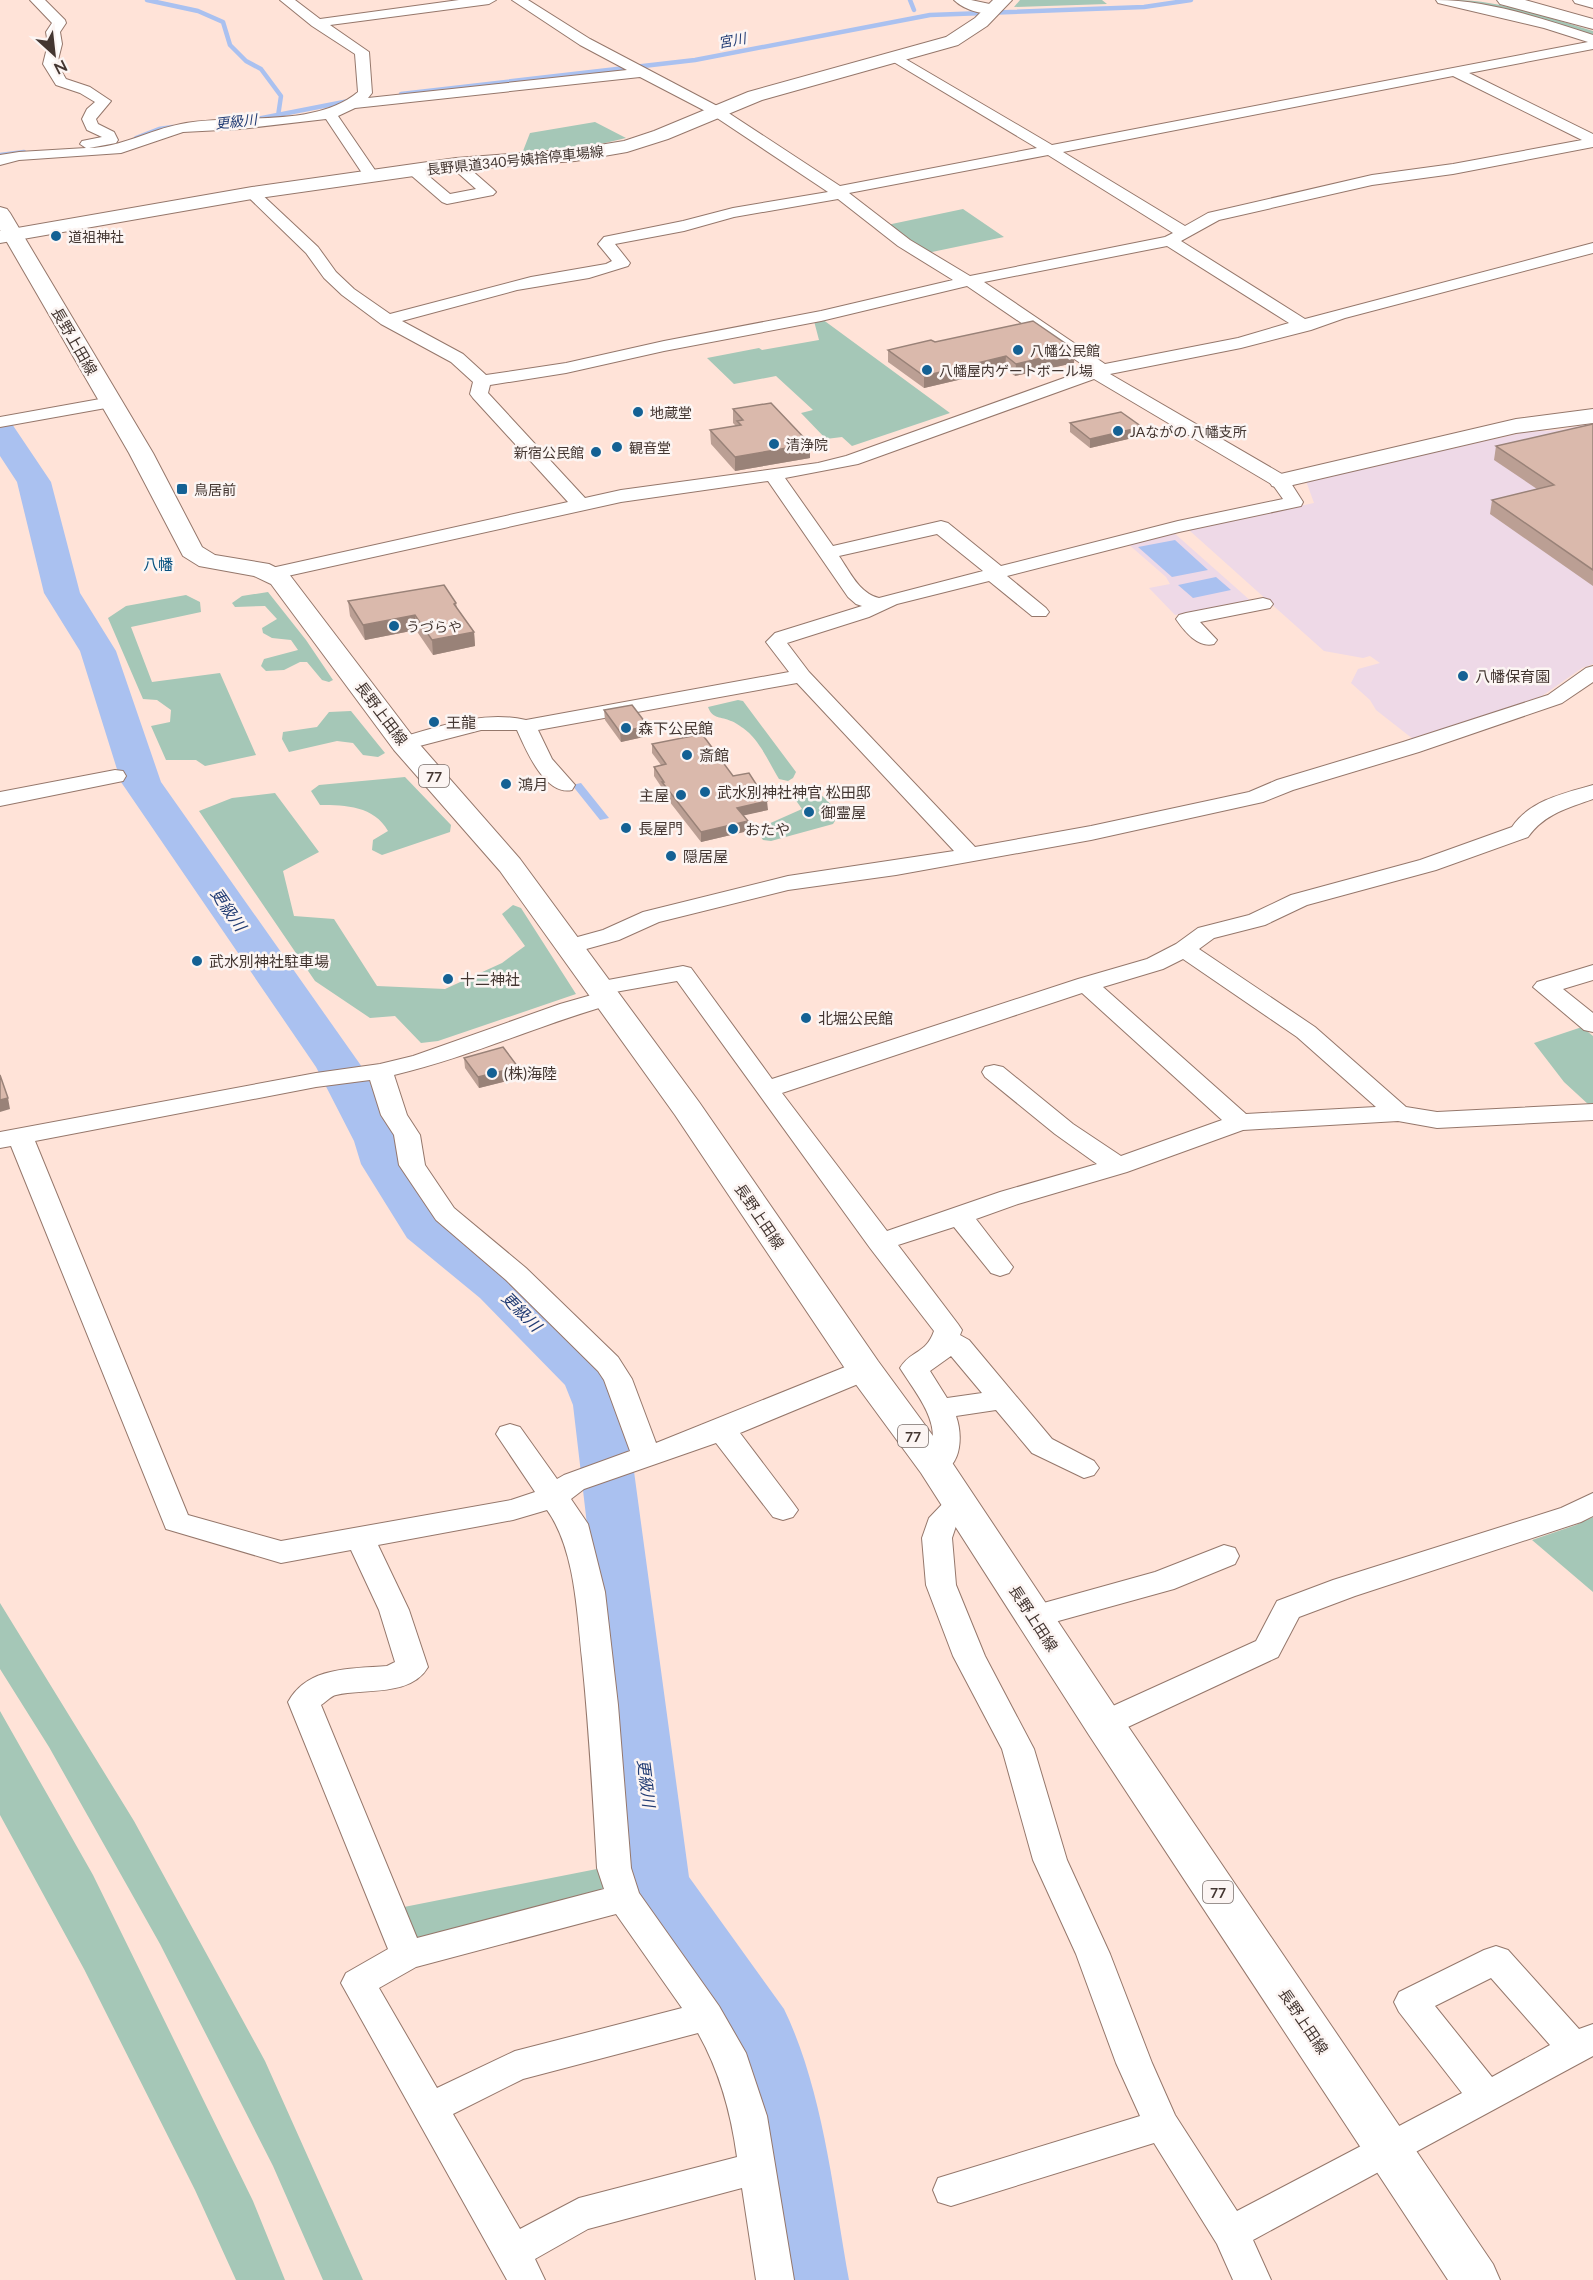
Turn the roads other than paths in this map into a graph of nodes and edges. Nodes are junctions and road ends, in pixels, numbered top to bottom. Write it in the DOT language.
graph roads {
  1 [pos="38,0"];
  2 [pos="287,0"];
  3 [pos="489,0"];
  4 [pos="519,0"];
  5 [pos="961,0"];
  6 [pos="1443,0"];
  7 [pos="1506,0"];
  8 [pos="1544,0"];
  9 [pos="1580,0"];
  10 [pos="1593,4"];
  11 [pos="993,9"];
  12 [pos="1593,13"];
  13 [pos="317,23"];
  14 [pos="1593,24"];
  15 [pos="1593,39"];
  16 [pos="1593,45"];
  17 [pos="897,58"];
  18 [pos="638,69"];
  19 [pos="1456,72"];
  20 [pos="355,101"];
  21 [pos="716,111"];
  22 [pos="330,114"];
  23 [pos="231,123"];
  24 [pos="122,132"];
  25 [pos="1593,142"];
  26 [pos="0,149"];
  27 [pos="1050,150"];
  28 [pos="0,160"];
  29 [pos="456,165"];
  30 [pos="413,170"];
  31 [pos="371,176"];
  32 [pos="252,193"];
  33 [pos="840,193"];
  34 [pos="4,228"];
  35 [pos="1177,236"];
  36 [pos="1593,248"];
  37 [pos="969,282"];
  38 [pos="387,320"];
  39 [pos="1305,326"];
  40 [pos="1099,372"];
  41 [pos="482,381"];
  42 [pos="111,402"];
  43 [pos="1593,416"];
  44 [pos="6,421"];
  45 [pos="773,474"];
  46 [pos="1280,481"];
  47 [pos="579,504"];
  48 [pos="829,553"];
  49 [pos="274,573"];
  50 [pos="996,573"];
  51 [pos="880,604"];
  52 [pos="1263,604"];
  53 [pos="1039,612"];
  54 [pos="1207,640"];
  55 [pos="802,676"];
  56 [pos="1591,676"];
  57 [pos="526,726"];
  58 [pos="405,744"];
  59 [pos="115,776"];
  60 [pos="564,785"];
  61 [pos="1593,792"];
  62 [pos="0,799"];
  63 [pos="970,855"];
  64 [pos="571,946"];
  65 [pos="1184,949"];
  66 [pos="1593,972"];
  67 [pos="1086,984"];
  68 [pos="604,993"];
  69 [pos="1593,1025"];
  70 [pos="376,1071"];
  71 [pos="994,1072"];
  72 [pos="768,1089"];
  73 [pos="1593,1112"];
  74 [pos="1398,1113"];
  75 [pos="1240,1122"];
  76 [pos="10,1138"];
  77 [pos="1118,1166"];
  78 [pos="959,1216"];
  79 [pos="879,1242"];
  80 [pos="1000,1267"];
  81 [pos="945,1338"];
  82 [pos="865,1370"];
  83 [pos="1003,1399"];
  84 [pos="938,1409"];
  85 [pos="721,1429"];
  86 [pos="510,1434"];
  87 [pos="638,1458"];
  88 [pos="934,1464"];
  89 [pos="1084,1468"];
  90 [pos="565,1489"];
  91 [pos="1593,1503"];
  92 [pos="959,1504"];
  93 [pos="783,1510"];
  94 [pos="360,1538"];
  95 [pos="1224,1556"];
  96 [pos="1033,1617"];
  97 [pos="1104,1724"];
  98 [pos="624,1898"];
  99 [pos="407,1954"];
  100 [pos="707,2016"];
  101 [pos="1584,2044"];
  102 [pos="1487,2098"];
  103 [pos="431,2108"];
  104 [pos="1162,2125"];
  105 [pos="1390,2148"];
  106 [pos="757,2168"];
  107 [pos="951,2190"];
  108 [pos="1231,2233"];
  109 [pos="519,2266"];
  110 [pos="775,2280"];
  111 [pos="1252,2280"];
  112 [pos="1476,2280"];
  1 -- 24 [label="street"];
  2 -- 13 [label="street"];
  3 -- 13 [label="street"];
  4 -- 18 [label="street"];
  5 -- 11 [label="street"];
  6 -- 15 [label="street"];
  7 -- 14 [label="main road"];
  8 -- 12 [label="main road"];
  9 -- 10 [label="street"];
  11 -- 17 [label="main road, 長野県道340号姨捨停車場線"];
  13 -- 20 [label="street"];
  16 -- 19 [label="street"];
  17 -- 21 [label="main road, 長野県道340号姨捨停車場線"];
  17 -- 27 [label="street"];
  18 -- 20 [label="street"];
  18 -- 21 [label="street"];
  19 -- 25 [label="street"];
  19 -- 27 [label="street"];
  20 -- 22 [label="street"];
  21 -- 29 [label="main road, 長野県道340号姨捨停車場線"];
  21 -- 33 [label="street"];
  22 -- 23 [label="street"];
  22 -- 31 [label="street"];
  23 -- 24 [label="street"];
  23 -- 28 [label="street"];
  24 -- 26 [label="street"];
  25 -- 35 [label="street"];
  27 -- 33 [label="street"];
  27 -- 35 [label="street"];
  29 -- 30 [label="main road, 長野県道340号姨捨停車場線"];
  29 -- 30 [label="street"];
  30 -- 31 [label="main road, 長野県道340号姨捨停車場線"];
  31 -- 32 [label="main road, 長野県道340号姨捨停車場線"];
  32 -- 34 [label="main road, 長野県道340号姨捨停車場線"];
  32 -- 38 [label="street"];
  33 -- 37 [label="street"];
  33 -- 38 [label="street"];
  34 -- 42 [label="main road, 長野上田線"];
  35 -- 37 [label="street"];
  35 -- 39 [label="street"];
  36 -- 39 [label="street"];
  37 -- 40 [label="street"];
  37 -- 41 [label="street"];
  38 -- 41 [label="street"];
  39 -- 40 [label="street"];
  40 -- 45 [label="street"];
  40 -- 46 [label="street"];
  41 -- 47 [label="street"];
  42 -- 44 [label="street"];
  42 -- 49 [label="main road, 長野上田線"];
  43 -- 46 [label="street"];
  45 -- 47 [label="street"];
  45 -- 48 [label="street"];
  46 -- 50 [label="street"];
  47 -- 49 [label="street"];
  48 -- 50 [label="street"];
  48 -- 51 [label="street"];
  49 -- 58 [label="main road, 長野上田線 / 77"];
  50 -- 51 [label="street"];
  50 -- 53 [label="street"];
  51 -- 55 [label="street"];
  52 -- 54 [label="street"];
  55 -- 57 [label="street"];
  55 -- 63 [label="street"];
  56 -- 63 [label="street"];
  57 -- 58 [label="street"];
  57 -- 60 [label="street"];
  58 -- 64 [label="main road, 長野上田線 / 77"];
  59 -- 62 [label="street"];
  61 -- 65 [label="street"];
  63 -- 64 [label="street"];
  64 -- 68 [label="main road, 長野上田線 / 77"];
  65 -- 67 [label="street"];
  65 -- 74 [label="street"];
  66 -- 69 [label="street"];
  67 -- 72 [label="street"];
  67 -- 75 [label="street"];
  68 -- 70 [label="street"];
  68 -- 72 [label="street"];
  68 -- 82 [label="main road, 長野上田線 / 77"];
  70 -- 76 [label="street"];
  70 -- 87 [label="street"];
  71 -- 77 [label="street"];
  72 -- 79 [label="street"];
  73 -- 74 [label="street"];
  74 -- 75 [label="street"];
  75 -- 77 [label="street"];
  76 -- 94 [label="street"];
  77 -- 78 [label="street"];
  78 -- 79 [label="street"];
  78 -- 80 [label="street"];
  79 -- 81 [label="street"];
  81 -- 83 [label="street"];
  81 -- 84 [label="street"];
  82 -- 85 [label="street"];
  82 -- 88 [label="main road, 長野上田線 / 77"];
  83 -- 84 [label="street"];
  83 -- 89 [label="street"];
  84 -- 88 [label="street"];
  85 -- 87 [label="street"];
  85 -- 93 [label="street"];
  86 -- 90 [label="street"];
  87 -- 90 [label="street"];
  88 -- 92 [label="main road, 長野上田線 / 77"];
  90 -- 94 [label="street"];
  90 -- 98 [label="street"];
  91 -- 97 [label="street"];
  92 -- 96 [label="main road, 長野上田線 / 77"];
  92 -- 104 [label="street"];
  94 -- 99 [label="street"];
  95 -- 96 [label="street"];
  96 -- 97 [label="main road, 長野上田線 / 77"];
  97 -- 105 [label="main road, 長野上田線 / 77"];
  98 -- 99 [label="street"];
  98 -- 100 [label="street"];
  99 -- 103 [label="street"];
  100 -- 103 [label="street"];
  100 -- 106 [label="street"];
  101 -- 102 [label="street"];
  101 -- 102 [label="street"];
  102 -- 105 [label="street"];
  103 -- 109 [label="street"];
  104 -- 107 [label="street"];
  104 -- 108 [label="street"];
  105 -- 108 [label="street"];
  105 -- 112 [label="main road, 長野上田線 / 77"];
  106 -- 109 [label="street"];
  106 -- 110 [label="street"];
  108 -- 111 [label="street"];
}
